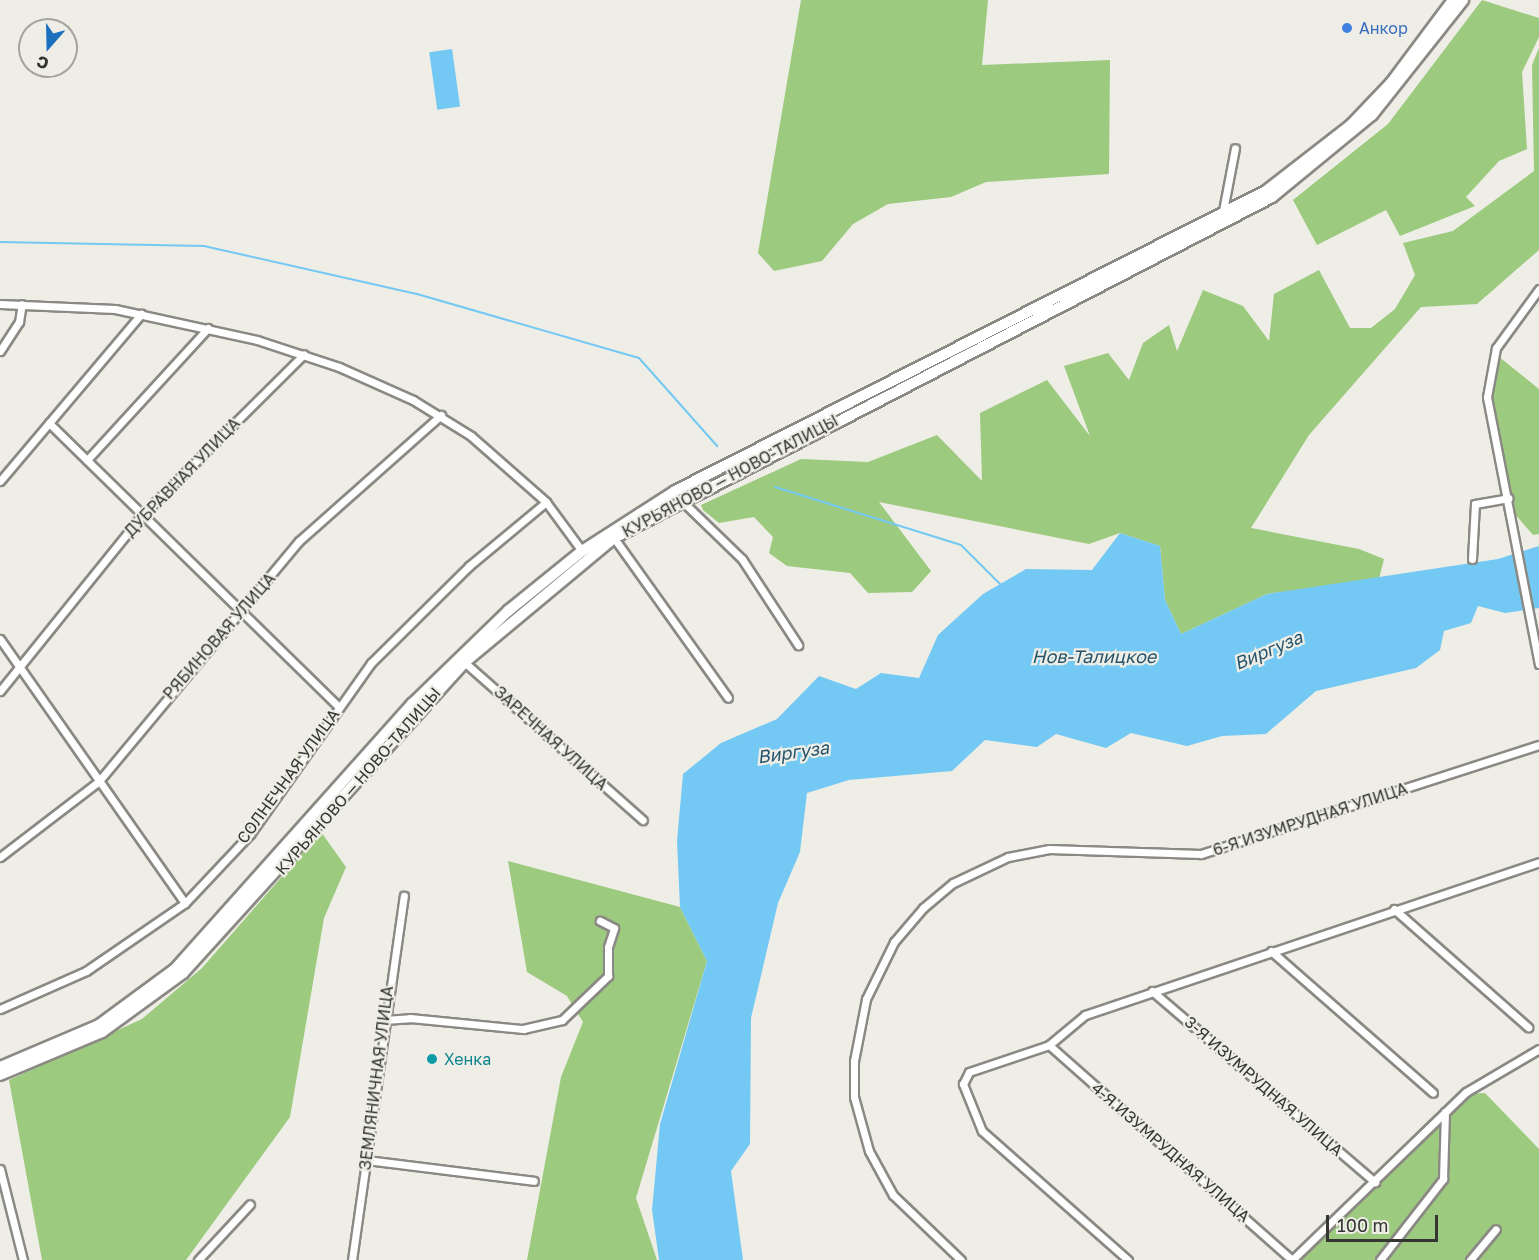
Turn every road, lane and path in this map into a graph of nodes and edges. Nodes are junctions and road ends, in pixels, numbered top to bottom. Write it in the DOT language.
graph roads {
  1 [pos="1453,0"];
  2 [pos="1462,0"];
  3 [pos="1235,148"];
  4 [pos="1222,217"];
  5 [pos="1539,289"];
  6 [pos="0,303"];
  7 [pos="22,304"];
  8 [pos="141,314"];
  9 [pos="208,328"];
  10 [pos="0,351"];
  11 [pos="304,354"];
  12 [pos="441,415"];
  13 [pos="49,423"];
  14 [pos="87,460"];
  15 [pos="0,482"];
  16 [pos="1508,498"];
  17 [pos="681,499"];
  18 [pos="546,502"];
  19 [pos="142,515"];
  20 [pos="614,538"];
  21 [pos="582,550"];
  22 [pos="1472,559"];
  23 [pos="240,609"];
  24 [pos="0,639"];
  25 [pos="798,645"];
  26 [pos="462,660"];
  27 [pos="1539,664"];
  28 [pos="22,670"];
  29 [pos="0,691"];
  30 [pos="728,698"];
  31 [pos="338,706"];
  32 [pos="1539,745"];
  33 [pos="99,781"];
  34 [pos="643,820"];
  35 [pos="0,857"];
  36 [pos="1539,862"];
  37 [pos="404,896"];
  38 [pos="185,903"];
  39 [pos="1394,909"];
  40 [pos="600,921"];
  41 [pos="1271,951"];
  42 [pos="1152,991"];
  43 [pos="0,1010"];
  44 [pos="384,1020"];
  45 [pos="1528,1027"];
  46 [pos="1049,1045"];
  47 [pos="1539,1049"];
  48 [pos="0,1067"];
  49 [pos="0,1075"];
  50 [pos="1433,1093"];
  51 [pos="1445,1112"];
  52 [pos="366,1160"];
  53 [pos="0,1169"];
  54 [pos="534,1181"];
  55 [pos="1375,1182"];
  56 [pos="250,1204"];
  57 [pos="1496,1229"];
  58 [pos="23,1260"];
  59 [pos="198,1260"];
  60 [pos="352,1260"];
  61 [pos="961,1260"];
  62 [pos="1128,1260"];
  63 [pos="1292,1260"];
  64 [pos="1380,1260"];
  65 [pos="1470,1260"];
  1 -- 4 [label="main road, КУРЬЯНОВО — НОВО-ТАЛИЦЫ"];
  2 -- 17 [label="main road, КУРЬЯНОВО — НОВО-ТАЛИЦЫ"];
  3 -- 4 [label="street"];
  4 -- 21 [label="main road, КУРЬЯНОВО — НОВО-ТАЛИЦЫ"];
  5 -- 16 [label="street"];
  6 -- 7 [label="street"];
  7 -- 8 [label="street"];
  7 -- 10 [label="street"];
  8 -- 9 [label="street"];
  8 -- 13 [label="street"];
  9 -- 11 [label="street"];
  9 -- 14 [label="street"];
  11 -- 12 [label="street"];
  11 -- 19 [label="street, ДУБРАВНАЯ УЛИЦА"];
  12 -- 18 [label="street"];
  12 -- 23 [label="street, РЯБИНОВАЯ УЛИЦА"];
  13 -- 14 [label="street"];
  13 -- 15 [label="street"];
  14 -- 19 [label="street"];
  16 -- 22 [label="street"];
  16 -- 27 [label="street"];
  17 -- 20 [label="main road, КУРЬЯНОВО — НОВО-ТАЛИЦЫ"];
  17 -- 25 [label="street"];
  18 -- 21 [label="street"];
  18 -- 31 [label="street, СОЛНЕЧНАЯ УЛИЦА"];
  19 -- 23 [label="street"];
  19 -- 28 [label="street, ДУБРАВНАЯ УЛИЦА"];
  20 -- 26 [label="main road, КУРЬЯНОВО — НОВО-ТАЛИЦЫ"];
  20 -- 30 [label="street"];
  21 -- 26 [label="main road, КУРЬЯНОВО — НОВО-ТАЛИЦЫ"];
  23 -- 31 [label="street"];
  23 -- 33 [label="street, РЯБИНОВАЯ УЛИЦА"];
  24 -- 28 [label="street"];
  26 -- 34 [label="street, ЗАРЕЧНАЯ УЛИЦА"];
  26 -- 48 [label="main road, КУРЬЯНОВО — НОВО-ТАЛИЦЫ"];
  26 -- 49 [label="main road, КУРЬЯНОВО — НОВО-ТАЛИЦЫ"];
  28 -- 29 [label="street, ДУБРАВНАЯ УЛИЦА"];
  28 -- 33 [label="street"];
  31 -- 38 [label="street, СОЛНЕЧНАЯ УЛИЦА"];
  32 -- 61 [label="street, 6-Я ИЗУМРУДНАЯ УЛИЦА"];
  33 -- 35 [label="street, РЯБИНОВАЯ УЛИЦА"];
  33 -- 38 [label="street"];
  36 -- 39 [label="street"];
  37 -- 44 [label="street, ЗЕМЛЯНИЧНАЯ УЛИЦА"];
  38 -- 43 [label="street, СОЛНЕЧНАЯ УЛИЦА"];
  39 -- 41 [label="street"];
  39 -- 45 [label="street"];
  40 -- 44 [label="street"];
  41 -- 42 [label="street"];
  41 -- 50 [label="street"];
  42 -- 46 [label="street"];
  42 -- 55 [label="street, 3-Я ИЗУМРУДНАЯ УЛИЦА"];
  44 -- 52 [label="street, ЗЕМЛЯНИЧНАЯ УЛИЦА"];
  46 -- 62 [label="street"];
  46 -- 63 [label="street, 4-Я ИЗУМРУДНАЯ УЛИЦА"];
  47 -- 51 [label="street"];
  51 -- 55 [label="street"];
  51 -- 64 [label="street"];
  52 -- 54 [label="street"];
  52 -- 60 [label="street, ЗЕМЛЯНИЧНАЯ УЛИЦА"];
  53 -- 58 [label="street"];
  55 -- 63 [label="street"];
  56 -- 59 [label="street"];
  57 -- 65 [label="street"];
}
